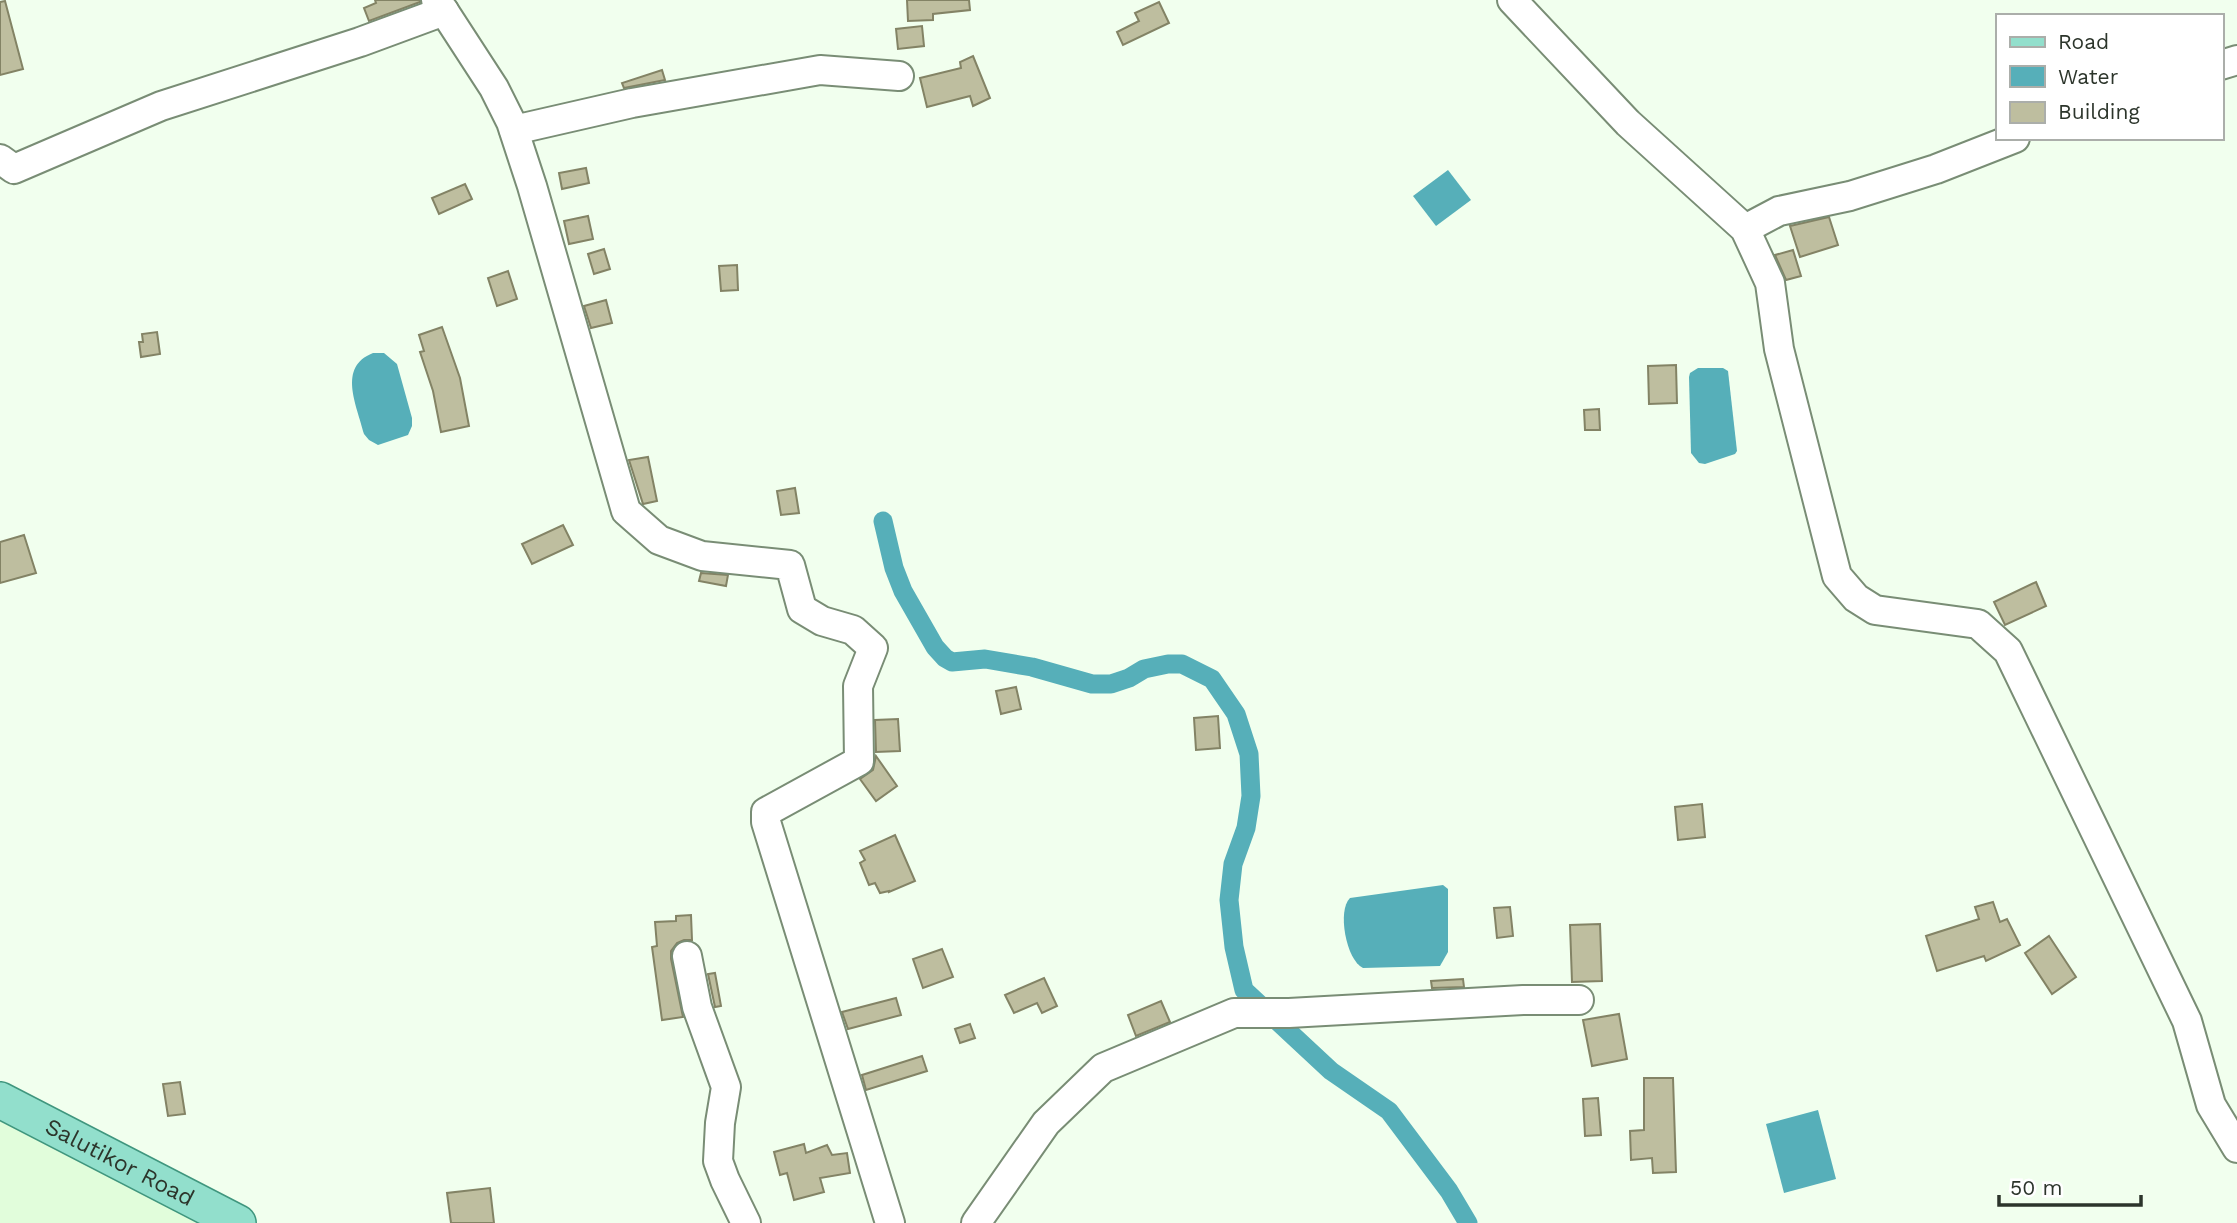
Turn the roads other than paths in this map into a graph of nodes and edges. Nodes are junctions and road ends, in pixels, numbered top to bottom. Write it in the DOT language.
graph roads {
  1 [pos="1512,0"];
  2 [pos="440,5"];
  3 [pos="899,76"];
  4 [pos="514,130"];
  5 [pos="2010,140"];
  6 [pos="0,159"];
  7 [pos="1745,229"];
  8 [pos="687,956"];
  9 [pos="1579,1000"];
  10 [pos="0,1100"];
  11 [pos="2237,1148"];
  12 [pos="238,1223"];
  13 [pos="746,1223"];
  14 [pos="890,1223"];
  15 [pos="976,1223"];
  1 -- 7 [label="street"];
  2 -- 4 [label="street"];
  2 -- 6 [label="street"];
  3 -- 4 [label="street"];
  4 -- 14 [label="street"];
  5 -- 7 [label="street"];
  7 -- 11 [label="street"];
  8 -- 13 [label="street"];
  9 -- 15 [label="street"];
  10 -- 12 [label="main road, Salutikor Road"];
}
